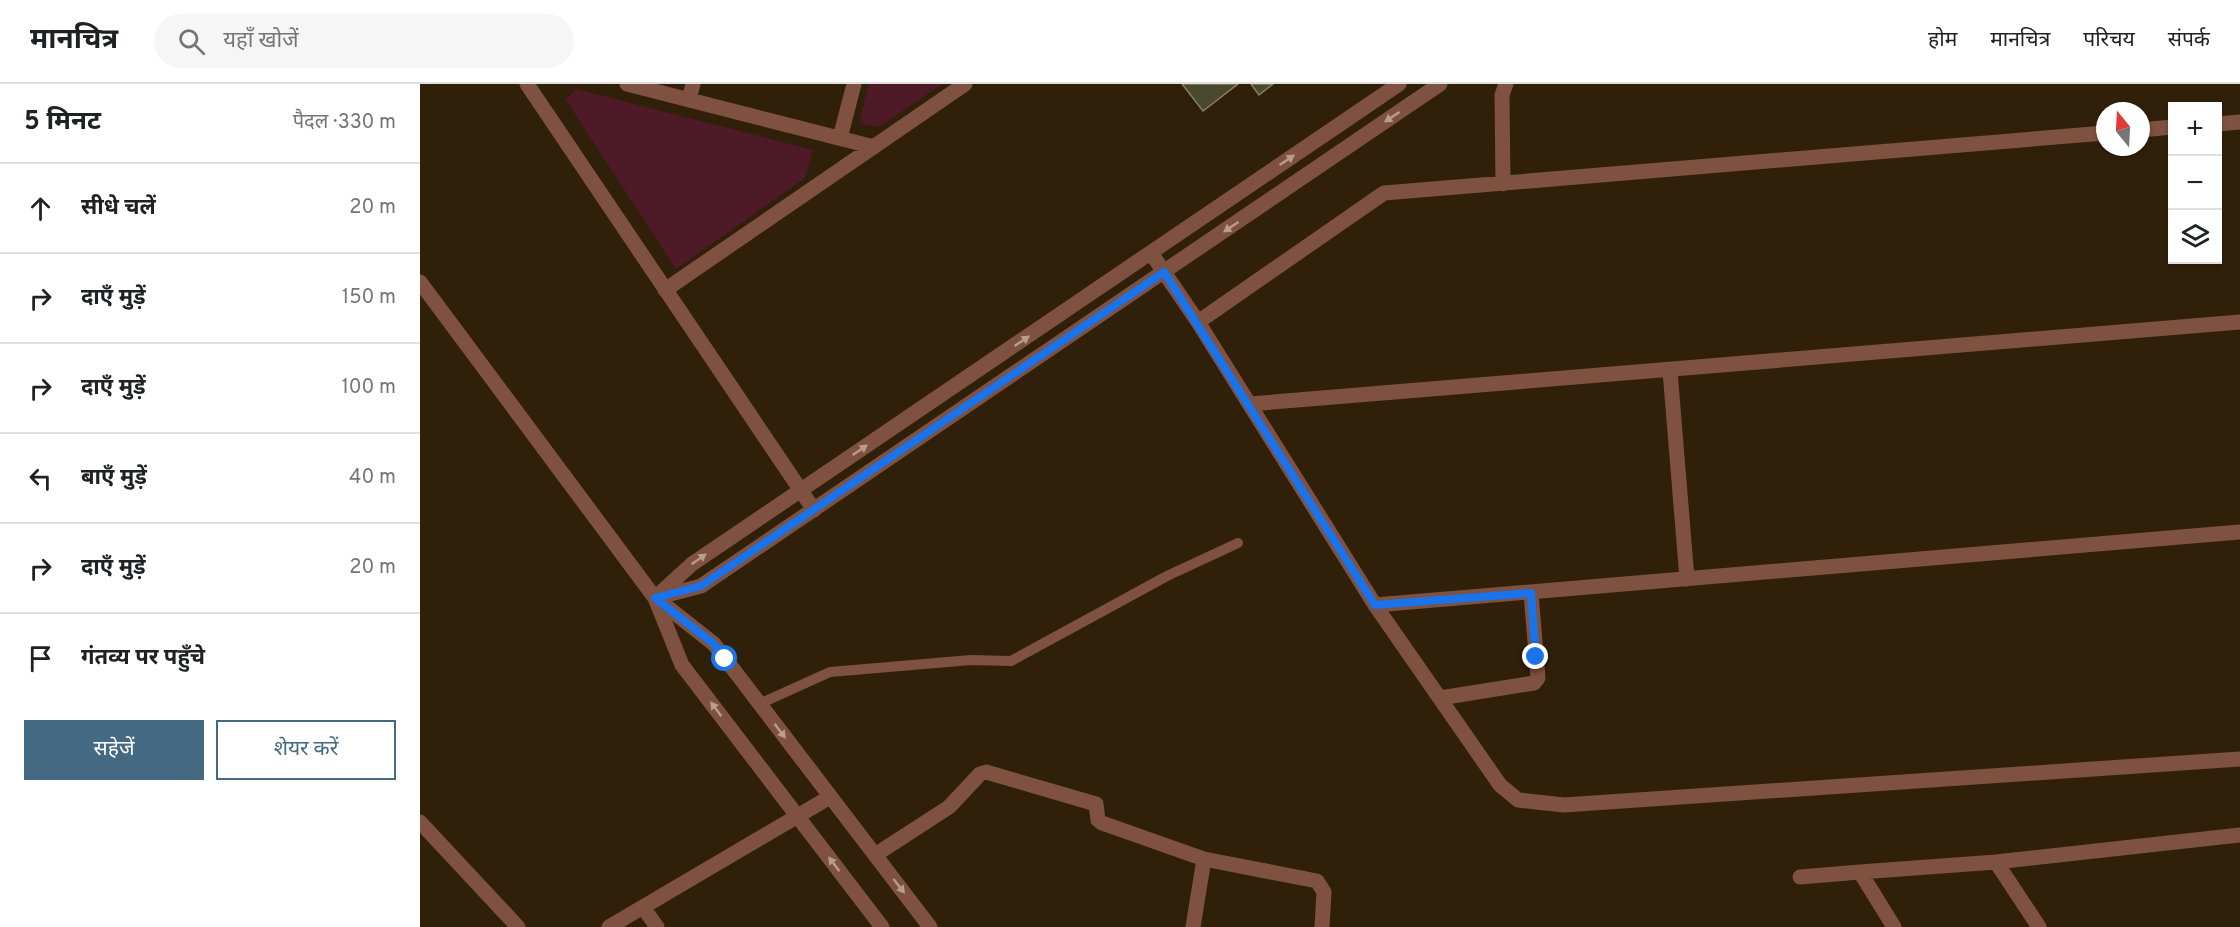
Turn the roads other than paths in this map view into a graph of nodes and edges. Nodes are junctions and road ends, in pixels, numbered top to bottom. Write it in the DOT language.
graph roads {
  1 [pos="527,84"];
  2 [pos="627,84"];
  3 [pos="693,84"];
  4 [pos="854,84"];
  5 [pos="965,84"];
  6 [pos="1399,84"];
  7 [pos="1440,84"];
  8 [pos="1506,84"];
  9 [pos="689,100"];
  10 [pos="2240,122"];
  11 [pos="2222,124"];
  12 [pos="2168,128"];
  13 [pos="2150,129"];
  14 [pos="2096,134"];
  15 [pos="840,138"];
  16 [pos="874,147"];
  17 [pos="1503,184"];
  18 [pos="1151,253"];
  19 [pos="1164,272"];
  20 [pos="420,282"];
  21 [pos="665,290"];
  22 [pos="1198,322"];
  23 [pos="2240,322"];
  24 [pos="1670,371"];
  25 [pos="1250,404"];
  26 [pos="801,491"];
  27 [pos="814,510"];
  28 [pos="2240,532"];
  29 [pos="1238,543"];
  30 [pos="1687,579"];
  31 [pos="1531,593"];
  32 [pos="655,598"];
  33 [pos="1375,605"];
  34 [pos="1440,698"];
  35 [pos="759,704"];
  36 [pos="2240,759"];
  37 [pos="830,797"];
  38 [pos="797,816"];
  39 [pos="420,822"];
  40 [pos="2240,835"];
  41 [pos="875,855"];
  42 [pos="1204,859"];
  43 [pos="1996,862"];
  44 [pos="1860,872"];
  45 [pos="1800,877"];
  46 [pos="643,907"];
  47 [pos="519,927"];
  48 [pos="609,927"];
  49 [pos="657,927"];
  50 [pos="882,927"];
  51 [pos="930,927"];
  52 [pos="1193,927"];
  53 [pos="1322,927"];
  54 [pos="1894,927"];
  55 [pos="2039,927"];
  1 -- 21 [label="street"];
  2 -- 9 [label="street"];
  3 -- 9 [label="street"];
  4 -- 15 [label="street"];
  5 -- 16 [label="street"];
  18 -- 6 [label="street, one-way"];
  7 -- 19 [label="street, one-way"];
  8 -- 17 [label="street"];
  9 -- 15 [label="street"];
  10 -- 11 [label="street"];
  12 -- 13 [label="street"];
  14 -- 17 [label="street"];
  15 -- 16 [label="street"];
  16 -- 21 [label="street"];
  17 -- 22 [label="street"];
  18 -- 19 [label="street"];
  26 -- 18 [label="street, one-way"];
  19 -- 22 [label="street"];
  19 -- 27 [label="street"];
  20 -- 32 [label="street"];
  21 -- 26 [label="street"];
  22 -- 25 [label="street"];
  23 -- 24 [label="street"];
  24 -- 25 [label="street"];
  24 -- 30 [label="street"];
  25 -- 33 [label="street"];
  26 -- 27 [label="street"];
  32 -- 26 [label="street, one-way"];
  27 -- 32 [label="street"];
  28 -- 30 [label="street"];
  29 -- 35 [label="lane"];
  30 -- 31 [label="street"];
  31 -- 33 [label="street"];
  31 -- 34 [label="street"];
  32 -- 35 [label="street"];
  38 -- 32 [label="street, one-way"];
  33 -- 34 [label="street"];
  34 -- 36 [label="street"];
  35 -- 37 [label="street, one-way"];
  37 -- 38 [label="street"];
  37 -- 41 [label="street"];
  38 -- 46 [label="street"];
  50 -- 38 [label="street, one-way"];
  39 -- 47 [label="street"];
  40 -- 43 [label="street"];
  41 -- 42 [label="street"];
  41 -- 51 [label="street, one-way"];
  42 -- 52 [label="street"];
  42 -- 53 [label="street"];
  43 -- 44 [label="street"];
  43 -- 55 [label="street"];
  44 -- 45 [label="street"];
  44 -- 54 [label="street"];
  46 -- 48 [label="street"];
  46 -- 49 [label="street"];
}
